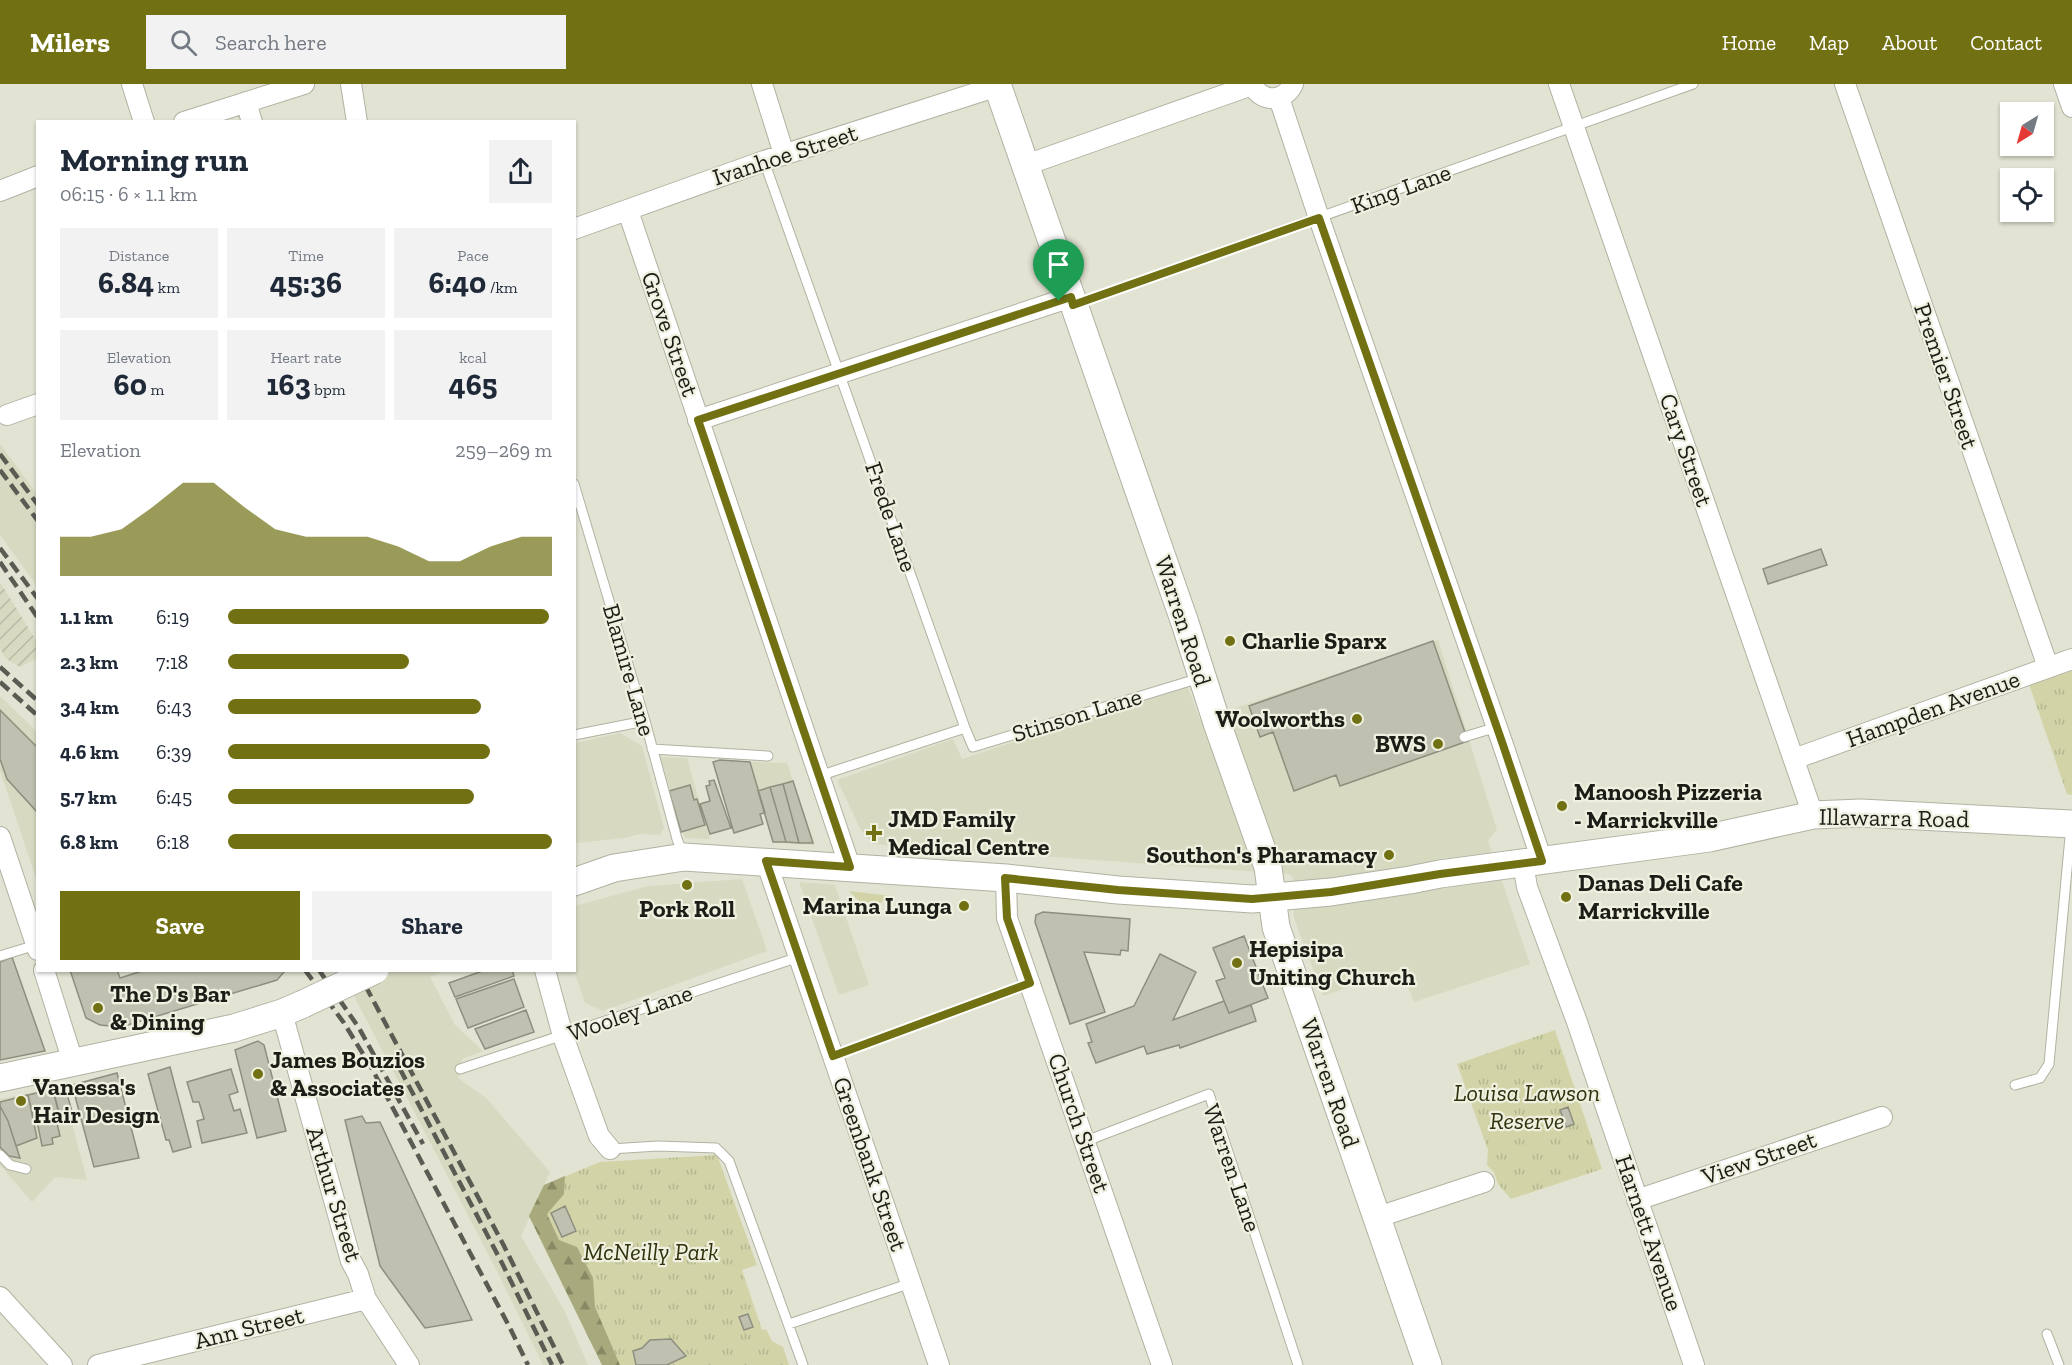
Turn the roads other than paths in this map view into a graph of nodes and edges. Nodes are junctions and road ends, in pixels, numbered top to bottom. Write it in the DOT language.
graph roads {
  1 [pos="132,84"];
  2 [pos="304,84"];
  3 [pos="351,84"];
  4 [pos="762,84"];
  5 [pos="1559,84"];
  6 [pos="1694,84"];
  7 [pos="1845,84"];
  8 [pos="2064,84"];
  9 [pos="998,85"];
  10 [pos="1252,85"];
  11 [pos="1286,91"];
  12 [pos="246,102"];
  13 [pos="2072,107"];
  14 [pos="143,120"];
  15 [pos="190,120"];
  16 [pos="251,120"];
  17 [pos="357,120"];
  18 [pos="1574,127"];
  19 [pos="784,154"];
  20 [pos="764,161"];
  21 [pos="1026,165"];
  22 [pos="36,177"];
  23 [pos="0,191"];
  24 [pos="628,211"];
  25 [pos="1319,218"];
  26 [pos="576,228"];
  27 [pos="1072,301"];
  28 [pos="841,373"];
  29 [pos="36,405"];
  30 [pos="7,415"];
  31 [pos="698,420"];
  32 [pos="576,491"];
  33 [pos="2072,659"];
  34 [pos="2048,667"];
  35 [pos="1202,677"];
  36 [pos="645,721"];
  37 [pos="1497,727"];
  38 [pos="965,728"];
  39 [pos="576,735"];
  40 [pos="1464,737"];
  41 [pos="652,749"];
  42 [pos="768,756"];
  43 [pos="1794,759"];
  44 [pos="819,776"];
  45 [pos="1813,815"];
  46 [pos="2071,824"];
  47 [pos="0,837"];
  48 [pos="684,857"];
  49 [pos="766,861"];
  50 [pos="1532,862"];
  51 [pos="850,867"];
  52 [pos="1005,878"];
  53 [pos="576,881"];
  54 [pos="1272,898"];
  55 [pos="36,944"];
  56 [pos="36,947"];
  57 [pos="0,956"];
  58 [pos="799,957"];
  59 [pos="45,972"];
  60 [pos="371,972"];
  61 [pos="546,972"];
  62 [pos="1030,983"];
  63 [pos="292,1008"];
  64 [pos="563,1036"];
  65 [pos="833,1056"];
  66 [pos="73,1062"];
  67 [pos="460,1069"];
  68 [pos="0,1078"];
  69 [pos="2015,1085"];
  70 [pos="1882,1118"];
  71 [pos="1086,1141"];
  72 [pos="610,1149"];
  73 [pos="0,1155"];
  74 [pos="26,1169"];
  75 [pos="1484,1182"];
  76 [pos="1637,1200"];
  77 [pos="1378,1217"];
  78 [pos="911,1283"];
  79 [pos="0,1298"];
  80 [pos="366,1299"];
  81 [pos="789,1324"];
  82 [pos="2047,1334"];
  83 [pos="62,1365"];
  84 [pos="98,1365"];
  85 [pos="409,1365"];
  86 [pos="803,1365"];
  87 [pos="939,1365"];
  88 [pos="1162,1365"];
  89 [pos="1298,1365"];
  90 [pos="1428,1365"];
  91 [pos="1694,1365"];
  92 [pos="2059,1365"];
  1 -- 14 [label="street"];
  2 -- 12 [label="street"];
  3 -- 17 [label="street"];
  4 -- 19 [label="street"];
  5 -- 18 [label="street, Cary Street"];
  6 -- 18 [label="lane, King Lane"];
  7 -- 34 [label="street, Premier Street"];
  8 -- 13 [label="street"];
  9 -- 19 [label="street, Ivanhoe Street"];
  9 -- 21 [label="main road, Warren Road"];
  10 -- 11 [label="street"];
  10 -- 21 [label="street"];
  11 -- 25 [label="street, Harnett Avenue"];
  12 -- 15 [label="street"];
  12 -- 16 [label="street"];
  18 -- 25 [label="lane, King Lane"];
  18 -- 43 [label="street, Cary Street"];
  19 -- 20 [label="street, Ivanhoe Street"];
  20 -- 24 [label="street, Ivanhoe Street"];
  20 -- 28 [label="lane, Frede Lane"];
  21 -- 27 [label="main road, Warren Road"];
  22 -- 23 [label="street"];
  24 -- 26 [label="street, Ivanhoe Street"];
  24 -- 31 [label="street, Grove Street"];
  25 -- 27 [label="lane, King Lane"];
  25 -- 37 [label="street, Harnett Avenue"];
  27 -- 28 [label="street"];
  27 -- 35 [label="main road, Warren Road"];
  28 -- 31 [label="street"];
  28 -- 38 [label="lane, Frede Lane"];
  29 -- 30 [label="street"];
  31 -- 44 [label="street, Grove Street"];
  32 -- 36 [label="lane, Blamire Lane"];
  33 -- 34 [label="street, Hampden Avenue"];
  34 -- 43 [label="street, Hampden Avenue"];
  35 -- 38 [label="lane, Stinson Lane"];
  35 -- 54 [label="main road, Warren Road"];
  36 -- 39 [label="lane"];
  36 -- 41 [label="lane, Blamire Lane"];
  37 -- 40 [label="lane"];
  37 -- 50 [label="street, Harnett Avenue"];
  38 -- 44 [label="lane"];
  41 -- 42 [label="lane"];
  41 -- 48 [label="lane, Blamire Lane"];
  43 -- 45 [label="street, Cary Street"];
  44 -- 51 [label="street, Grove Street"];
  45 -- 46 [label="main road, Illawarra Road"];
  45 -- 50 [label="main road, Illawarra Road"];
  46 -- 69 [label="lane"];
  47 -- 55 [label="street"];
  48 -- 49 [label="main road, Illawarra Road"];
  48 -- 53 [label="main road, Illawarra Road"];
  49 -- 51 [label="main road, Illawarra Road"];
  49 -- 58 [label="street, Greenbank Street"];
  50 -- 54 [label="main road, Illawarra Road"];
  50 -- 76 [label="street, Harnett Avenue"];
  51 -- 52 [label="main road, Illawarra Road"];
  52 -- 54 [label="main road, Illawarra Road"];
  52 -- 62 [label="street, Church Street"];
  54 -- 77 [label="main road, Warren Road"];
  56 -- 57 [label="lane"];
  58 -- 64 [label="lane, Wooley Lane"];
  58 -- 65 [label="street, Greenbank Street"];
  59 -- 66 [label="street"];
  60 -- 63 [label="main road, bridge"];
  61 -- 64 [label="street"];
  62 -- 65 [label="lane"];
  62 -- 71 [label="street, Church Street"];
  63 -- 66 [label="main road"];
  63 -- 80 [label="street, Arthur Street"];
  64 -- 67 [label="lane, Wooley Lane"];
  64 -- 72 [label="street"];
  65 -- 78 [label="street, Greenbank Street"];
  66 -- 68 [label="main road"];
  70 -- 76 [label="street, View Street"];
  71 -- 88 [label="street, Church Street"];
  71 -- 89 [label="lane, Warren Lane"];
  72 -- 81 [label="lane"];
  73 -- 74 [label="lane"];
  75 -- 77 [label="street"];
  76 -- 91 [label="street, Harnett Avenue"];
  77 -- 90 [label="main road, Warren Road"];
  78 -- 81 [label="lane"];
  78 -- 87 [label="street, Greenbank Street"];
  79 -- 83 [label="street"];
  80 -- 84 [label="street, Ann Street"];
  80 -- 85 [label="street, Arthur Street"];
  81 -- 86 [label="lane"];
  82 -- 92 [label="lane"];
}
